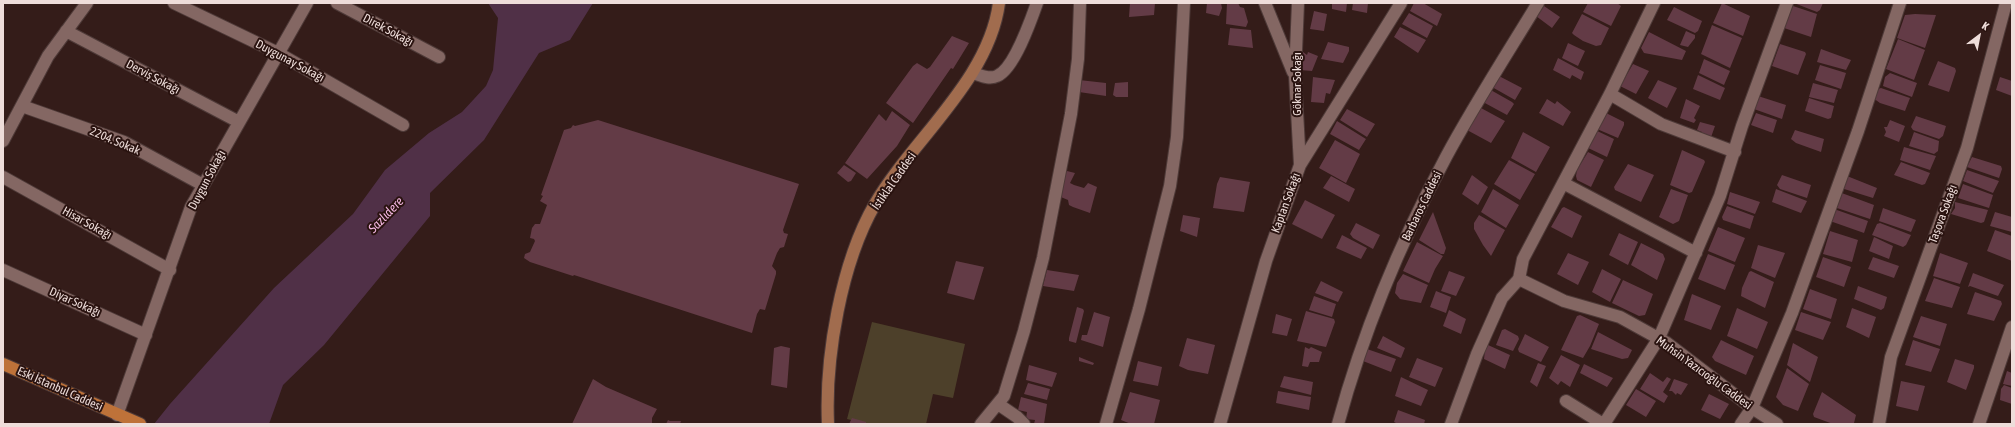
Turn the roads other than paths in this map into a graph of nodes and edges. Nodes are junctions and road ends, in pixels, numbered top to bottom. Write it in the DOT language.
graph roads {
  1 [pos="86,3"];
  2 [pos="174,3"];
  3 [pos="307,3"];
  4 [pos="337,3"];
  5 [pos="999,3"];
  6 [pos="1037,3"];
  7 [pos="1080,3"];
  8 [pos="1184,3"];
  9 [pos="1265,3"];
  10 [pos="1298,3"];
  11 [pos="1401,3"];
  12 [pos="1538,3"];
  13 [pos="1654,3"];
  14 [pos="1786,3"];
  15 [pos="1900,3"];
  16 [pos="2006,3"];
  17 [pos="66,31"];
  18 [pos="278,53"];
  19 [pos="439,57"];
  20 [pos="973,73"];
  21 [pos="1295,75"];
  22 [pos="1610,94"];
  23 [pos="22,106"];
  24 [pos="239,122"];
  25 [pos="403,125"];
  26 [pos="3,141"];
  27 [pos="1735,152"];
  28 [pos="1300,165"];
  29 [pos="3,177"];
  30 [pos="1563,183"];
  31 [pos="203,185"];
  32 [pos="1696,253"];
  33 [pos="3,270"];
  34 [pos="170,270"];
  35 [pos="1519,279"];
  36 [pos="2012,327"];
  37 [pos="146,335"];
  38 [pos="1659,338"];
  39 [pos="3,364"];
  40 [pos="1566,401"];
  41 [pos="998,404"];
  42 [pos="1752,408"];
  43 [pos="117,415"];
  44 [pos="982,423"];
  45 [pos="139,424"];
  46 [pos="828,424"];
  47 [pos="1024,424"];
  48 [pos="1106,424"];
  49 [pos="1220,424"];
  50 [pos="1338,424"];
  51 [pos="1451,424"];
  52 [pos="1603,424"];
  53 [pos="1741,424"];
  54 [pos="1777,424"];
  55 [pos="1878,424"];
  56 [pos="1979,424"];
  1 -- 17 [label="street"];
  2 -- 18 [label="street, Duygunay Sokağı"];
  3 -- 18 [label="street, Duygun Sokağı"];
  4 -- 19 [label="street, Direk Sokağı"];
  5 -- 20 [label="main road, İstiklal Caddesi"];
  6 -- 20 [label="street"];
  7 -- 41 [label="street"];
  8 -- 48 [label="street"];
  9 -- 21 [label="street"];
  10 -- 21 [label="street, Göknar Sokağı"];
  11 -- 28 [label="street, Kaptan Sokağı"];
  12 -- 50 [label="street, Barbaros Caddesi"];
  13 -- 22 [label="street"];
  14 -- 27 [label="street"];
  15 -- 42 [label="street"];
  16 -- 55 [label="street, Taşova Sokağı"];
  17 -- 23 [label="street"];
  17 -- 24 [label="street, Derviş Sokağı"];
  18 -- 24 [label="street, Duygun Sokağı"];
  18 -- 25 [label="street, Duygunay Sokağı"];
  20 -- 46 [label="main road, İstiklal Caddesi"];
  21 -- 28 [label="street, Göknar Sokağı"];
  22 -- 27 [label="street"];
  22 -- 30 [label="street"];
  23 -- 26 [label="street"];
  23 -- 31 [label="street, 2204. Sokak"];
  24 -- 31 [label="street, Duygun Sokağı"];
  27 -- 32 [label="street"];
  28 -- 49 [label="street, Kaptan Sokağı"];
  29 -- 34 [label="street, Hisar Sokağı"];
  30 -- 32 [label="street"];
  30 -- 35 [label="street"];
  31 -- 34 [label="street, Duygun Sokağı"];
  32 -- 38 [label="street"];
  33 -- 37 [label="street, Diyar Sokağı"];
  34 -- 37 [label="street, Duygun Sokağı"];
  35 -- 38 [label="street, Muhsin Yazıcıoğlu Caddesi"];
  35 -- 51 [label="street"];
  36 -- 56 [label="street"];
  37 -- 43 [label="street, Duygun Sokağı"];
  38 -- 42 [label="street, Muhsin Yazıcıoğlu Caddesi"];
  38 -- 52 [label="street"];
  39 -- 43 [label="main road, Eski İstanbul Caddesi"];
  40 -- 52 [label="street"];
  41 -- 44 [label="street"];
  41 -- 47 [label="street"];
  42 -- 53 [label="street"];
  42 -- 54 [label="street, Muhsin Yazıcıoğlu Caddesi"];
  43 -- 45 [label="main road, Eski İstanbul Caddesi"];
}
